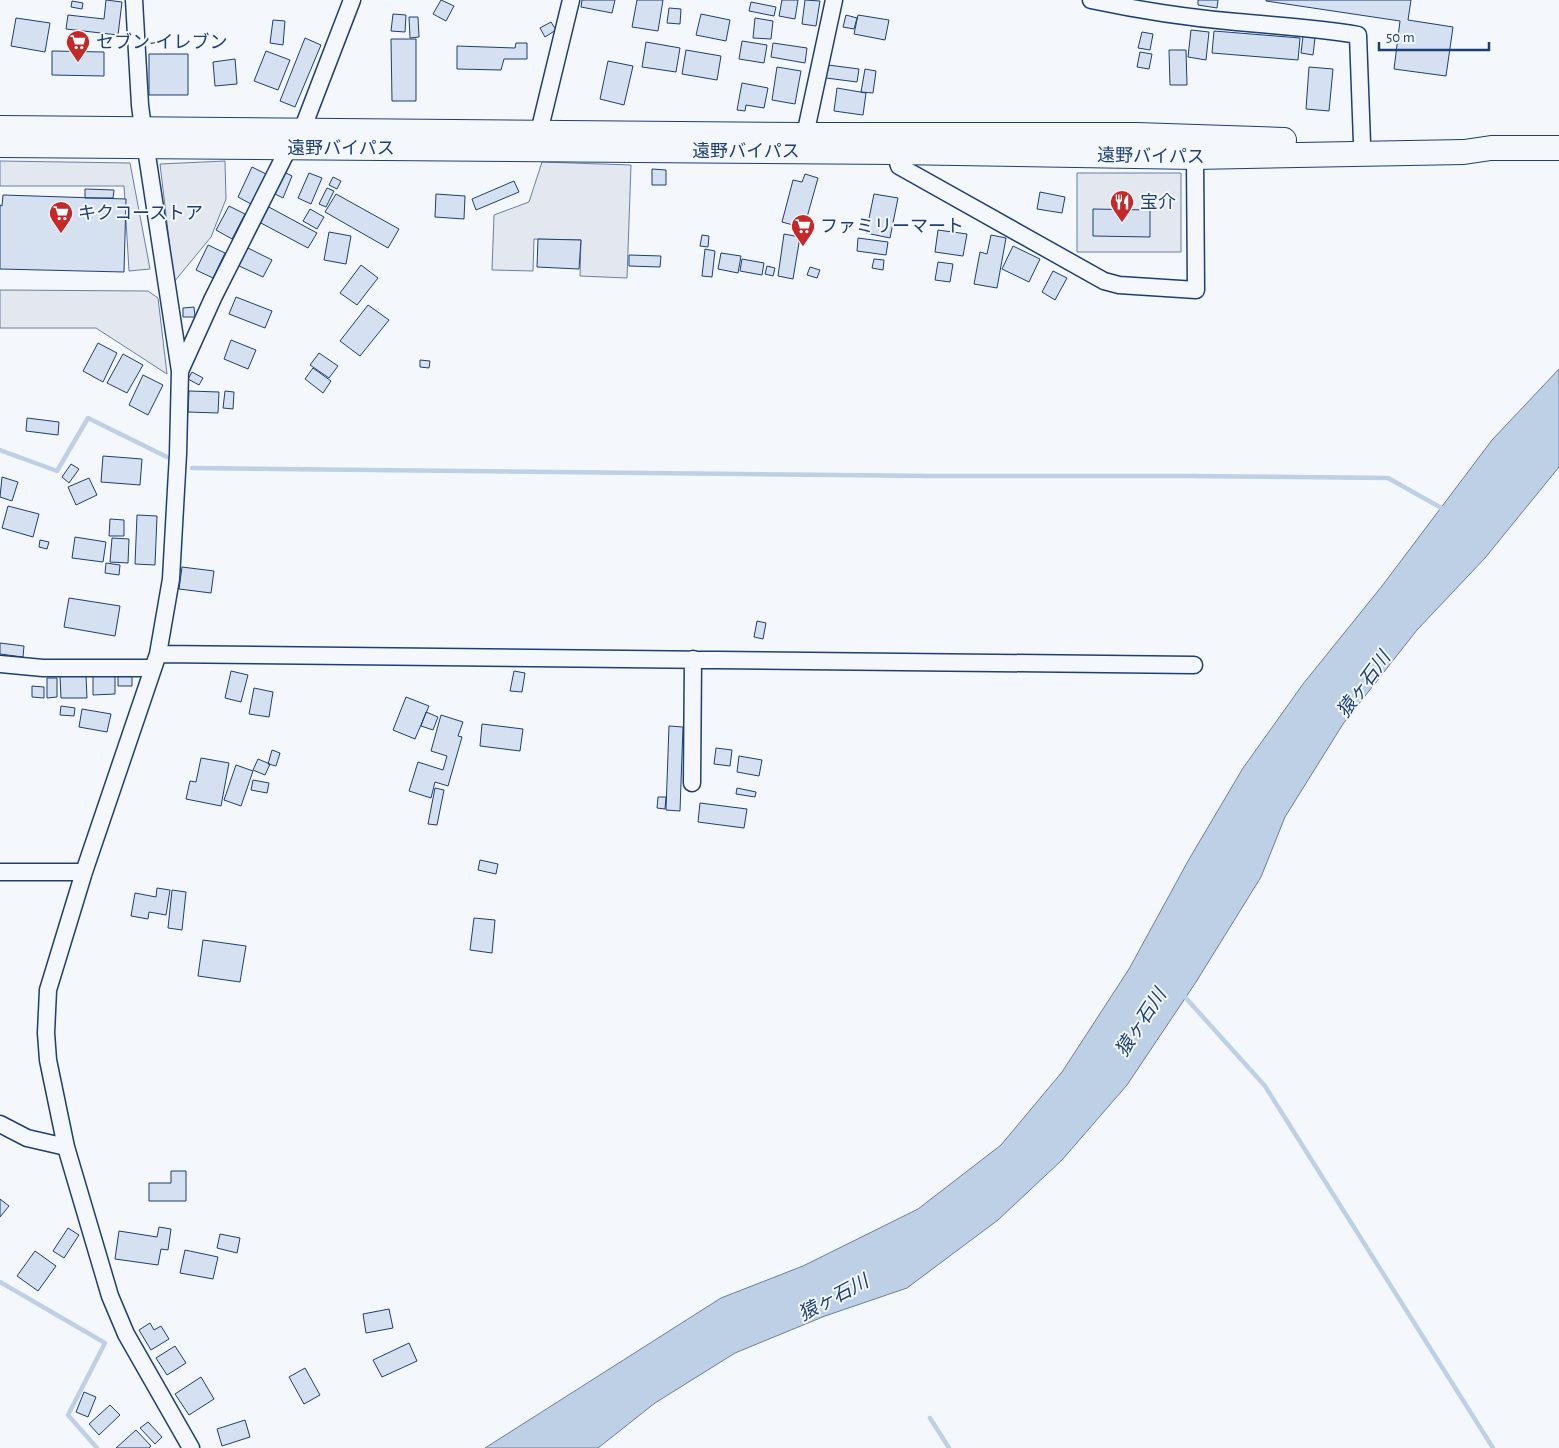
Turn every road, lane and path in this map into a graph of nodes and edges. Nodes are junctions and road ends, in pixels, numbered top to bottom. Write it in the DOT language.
graph roads {
  1 [pos="134,0"];
  2 [pos="352,0"];
  3 [pos="571,0"];
  4 [pos="834,0"];
  5 [pos="1091,0"];
  6 [pos="1177,7"];
  7 [pos="0,128"];
  8 [pos="539,132"];
  9 [pos="805,135"];
  10 [pos="144,138"];
  11 [pos="296,139"];
  12 [pos="1362,143"];
  13 [pos="0,145"];
  14 [pos="1491,148"];
  15 [pos="1559,148"];
  16 [pos="895,152"];
  17 [pos="1195,157"];
  18 [pos="180,372"];
  19 [pos="693,659"];
  20 [pos="156,661"];
  21 [pos="0,664"];
  22 [pos="1194,665"];
  23 [pos="692,783"];
  24 [pos="0,872"];
  25 [pos="84,872"];
  26 [pos="0,1124"];
  27 [pos="66,1147"];
  28 [pos="191,1448"];
  1 -- 10 [label="street"];
  2 -- 11 [label="street"];
  3 -- 8 [label="street"];
  4 -- 9 [label="street"];
  5 -- 6 [label="street"];
  6 -- 12 [label="street"];
  7 -- 10 [label="highway, 遠野バイパス"];
  8 -- 9 [label="highway, 遠野バイパス"];
  8 -- 11 [label="highway, 遠野バイパス"];
  9 -- 12 [label="highway, 遠野バイパス"];
  10 -- 11 [label="highway, 遠野バイパス"];
  10 -- 13 [label="highway, 遠野バイパス"];
  10 -- 18 [label="street"];
  11 -- 16 [label="highway, 遠野バイパス"];
  11 -- 18 [label="street"];
  12 -- 14 [label="highway, 遠野バイパス"];
  14 -- 15 [label="highway, 遠野バイパス"];
  14 -- 17 [label="highway, 遠野バイパス"];
  16 -- 17 [label="highway, 遠野バイパス"];
  16 -- 17 [label="street"];
  18 -- 20 [label="street"];
  19 -- 20 [label="street"];
  19 -- 22 [label="street"];
  19 -- 23 [label="street"];
  20 -- 21 [label="street"];
  20 -- 25 [label="street"];
  24 -- 25 [label="street"];
  25 -- 27 [label="street"];
  26 -- 27 [label="street"];
  27 -- 28 [label="street"];
}
